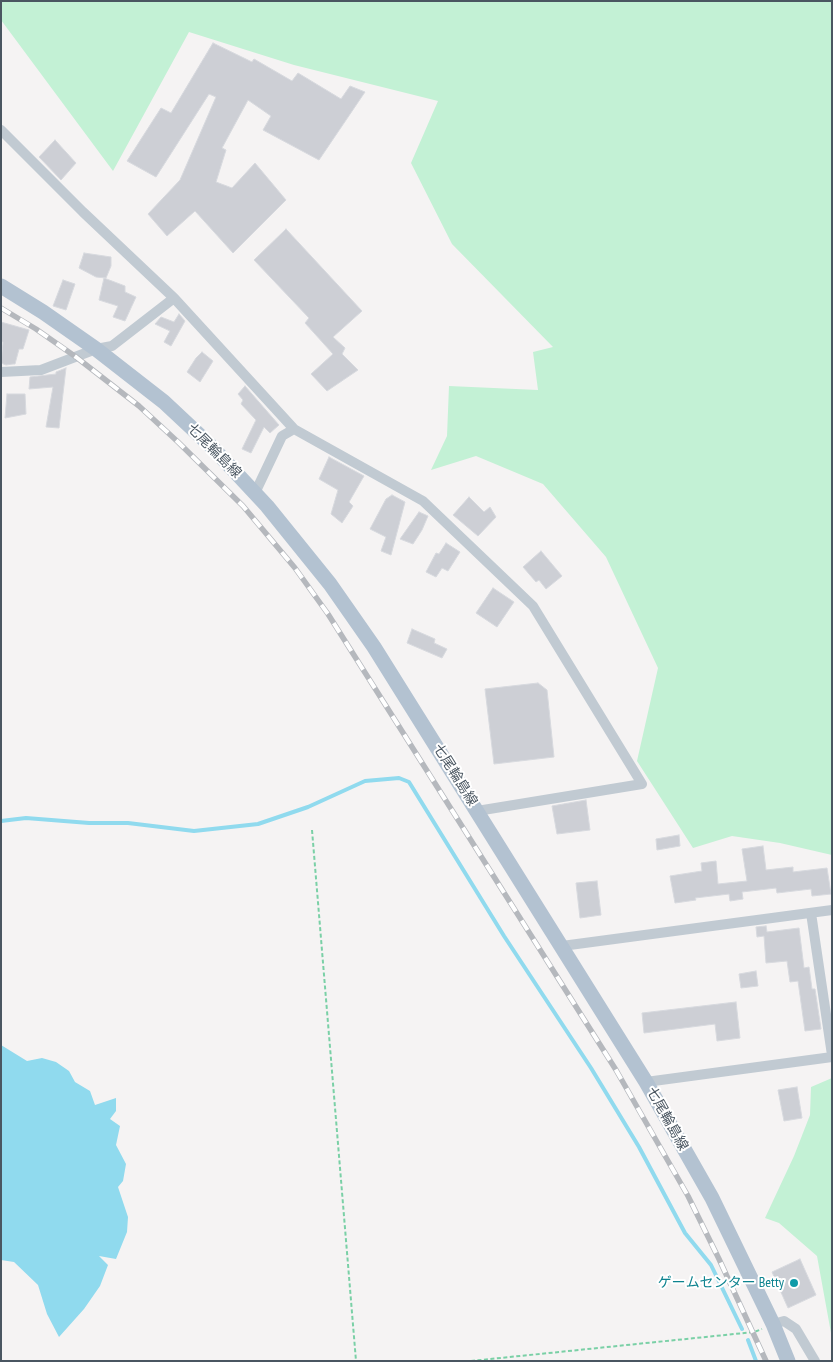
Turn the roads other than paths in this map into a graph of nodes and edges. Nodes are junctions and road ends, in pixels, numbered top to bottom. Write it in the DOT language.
graph roads {
  1 [pos="1,130"];
  2 [pos="1,286"];
  3 [pos="174,298"];
  4 [pos="96,350"];
  5 [pos="1,372"];
  6 [pos="294,428"];
  7 [pos="255,493"];
  8 [pos="477,811"];
  9 [pos="832,910"];
  10 [pos="810,913"];
  11 [pos="562,946"];
  12 [pos="832,1056"];
  13 [pos="646,1082"];
  14 [pos="773,1324"];
  15 [pos="788,1361"];
  16 [pos="815,1361"];
  1 -- 3 [label="street"];
  2 -- 4 [label="main road, 七尾輪島線"];
  3 -- 4 [label="street"];
  3 -- 6 [label="street"];
  4 -- 5 [label="street"];
  4 -- 7 [label="main road, 七尾輪島線"];
  6 -- 7 [label="street"];
  6 -- 8 [label="street"];
  7 -- 8 [label="main road, 七尾輪島線"];
  8 -- 11 [label="main road, 七尾輪島線"];
  9 -- 10 [label="street"];
  10 -- 11 [label="street"];
  10 -- 12 [label="street"];
  11 -- 13 [label="main road, 七尾輪島線"];
  12 -- 13 [label="street"];
  13 -- 14 [label="main road, 七尾輪島線"];
  14 -- 15 [label="main road, 七尾輪島線"];
  14 -- 16 [label="street"];
}
